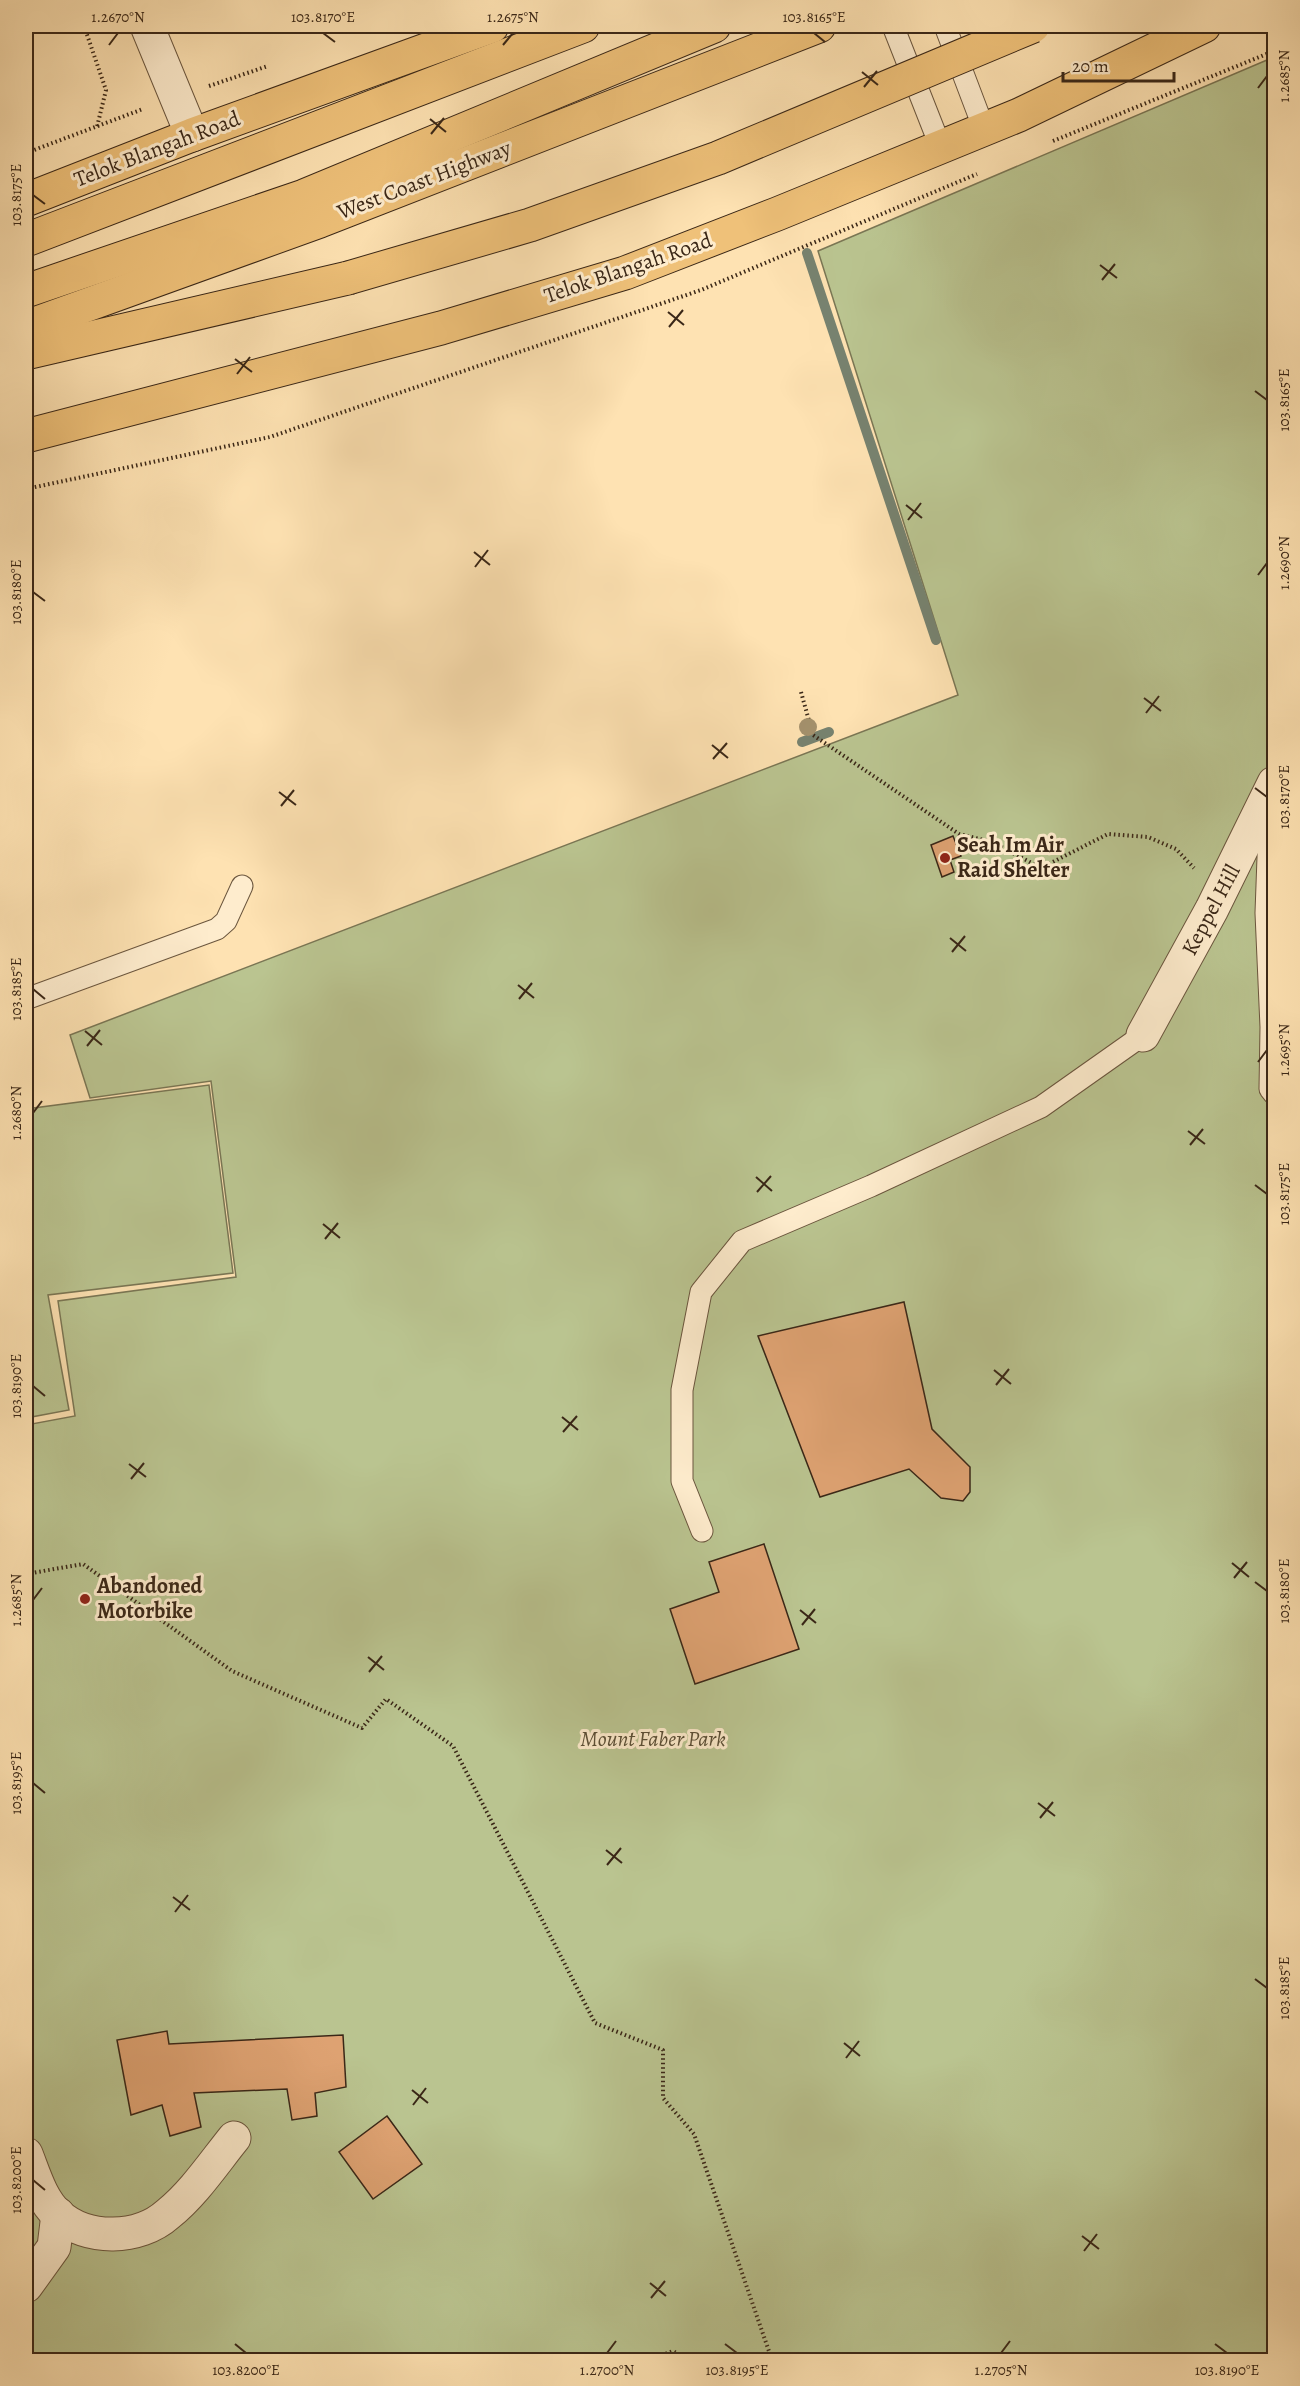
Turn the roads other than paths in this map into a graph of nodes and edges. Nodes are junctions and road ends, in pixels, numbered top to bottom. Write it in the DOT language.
graph roads {
  1 [pos="147,26"];
  2 [pos="492,26"];
  3 [pos="583,26"];
  4 [pos="714,26"];
  5 [pos="819,26"];
  6 [pos="893,26"];
  7 [pos="945,26"];
  8 [pos="1033,26"];
  9 [pos="1204,26"];
  10 [pos="984,129"];
  11 [pos="192,135"];
  12 [pos="940,148"];
  13 [pos="26,200"];
  14 [pos="26,240"];
  15 [pos="26,291"];
  16 [pos="26,327"];
  17 [pos="26,353"];
  18 [pos="26,436"];
  19 [pos="1272,788"];
  20 [pos="242,886"];
  21 [pos="26,999"];
  22 [pos="1143,1035"];
  23 [pos="1275,1094"];
  24 [pos="702,1531"];
  25 [pos="234,2138"];
  26 [pos="26,2154"];
  27 [pos="58,2214"];
  28 [pos="26,2286"];
  1 -- 11 [label="street"];
  2 -- 11 [label="main road, Telok Blangah Road"];
  3 -- 14 [label="main road"];
  4 -- 15 [label="main road"];
  5 -- 16 [label="main road, West Coast Highway"];
  6 -- 12 [label="lane"];
  7 -- 10 [label="lane"];
  8 -- 17 [label="main road, bridge"];
  9 -- 10 [label="main road, Telok Blangah Road"];
  10 -- 12 [label="main road, Telok Blangah Road"];
  11 -- 13 [label="main road, Telok Blangah Road"];
  12 -- 18 [label="main road, Telok Blangah Road"];
  19 -- 22 [label="street, Keppel Hill"];
  19 -- 23 [label="lane"];
  20 -- 21 [label="lane"];
  22 -- 24 [label="lane"];
  25 -- 27 [label="street"];
  26 -- 27 [label="street"];
  27 -- 28 [label="street"];
}
